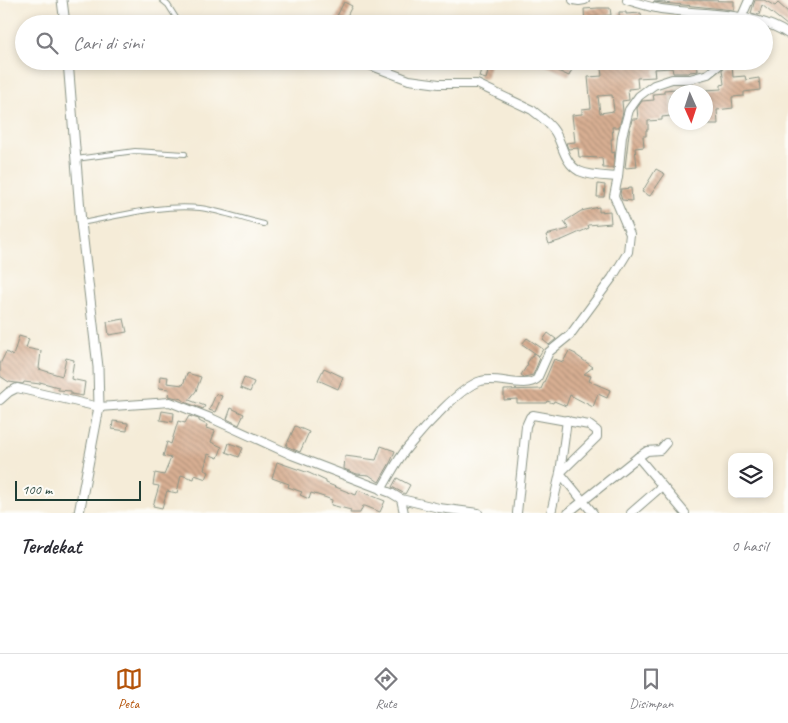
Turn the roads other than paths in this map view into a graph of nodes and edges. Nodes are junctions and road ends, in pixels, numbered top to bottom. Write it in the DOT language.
graph roads {
  1 [pos="62,0"];
  2 [pos="162,0"];
  3 [pos="573,0"];
  4 [pos="585,0"];
  5 [pos="627,0"];
  6 [pos="749,0"];
  7 [pos="64,15"];
  8 [pos="174,15"];
  9 [pos="698,15"];
  10 [pos="742,15"];
  11 [pos="773,26"];
  12 [pos="788,34"];
  13 [pos="69,70"];
  14 [pos="381,70"];
  15 [pos="713,70"];
  16 [pos="185,154"];
  17 [pos="76,159"];
  18 [pos="618,177"];
  19 [pos="81,223"];
  20 [pos="264,224"];
  21 [pos="0,400"];
  22 [pos="99,406"];
  23 [pos="567,420"];
  24 [pos="666,443"];
  25 [pos="638,457"];
  26 [pos="560,473"];
  27 [pos="662,486"];
  28 [pos="382,490"];
  29 [pos="401,499"];
  30 [pos="583,501"];
  31 [pos="79,513"];
  32 [pos="404,513"];
  33 [pos="478,513"];
  34 [pos="517,513"];
  35 [pos="551,513"];
  36 [pos="568,513"];
  37 [pos="593,513"];
  38 [pos="631,513"];
  39 [pos="685,513"];
  1 -- 7 [label="street"];
  2 -- 8 [label="lane"];
  3 -- 4 [label="street"];
  5 -- 9 [label="street"];
  6 -- 10 [label="street"];
  11 -- 12 [label="street"];
  13 -- 17 [label="street"];
  14 -- 18 [label="street"];
  15 -- 18 [label="street"];
  16 -- 17 [label="lane"];
  17 -- 19 [label="street"];
  18 -- 28 [label="street"];
  19 -- 20 [label="lane"];
  19 -- 22 [label="street"];
  21 -- 22 [label="street"];
  22 -- 28 [label="street"];
  22 -- 31 [label="street"];
  23 -- 26 [label="street"];
  23 -- 26 [label="street"];
  23 -- 34 [label="street"];
  24 -- 25 [label="street"];
  25 -- 27 [label="street"];
  25 -- 30 [label="street"];
  26 -- 30 [label="street"];
  26 -- 35 [label="street"];
  27 -- 38 [label="street"];
  27 -- 39 [label="street"];
  28 -- 29 [label="street"];
  29 -- 32 [label="street"];
  29 -- 33 [label="street"];
  30 -- 36 [label="street"];
  30 -- 37 [label="street"];
}
